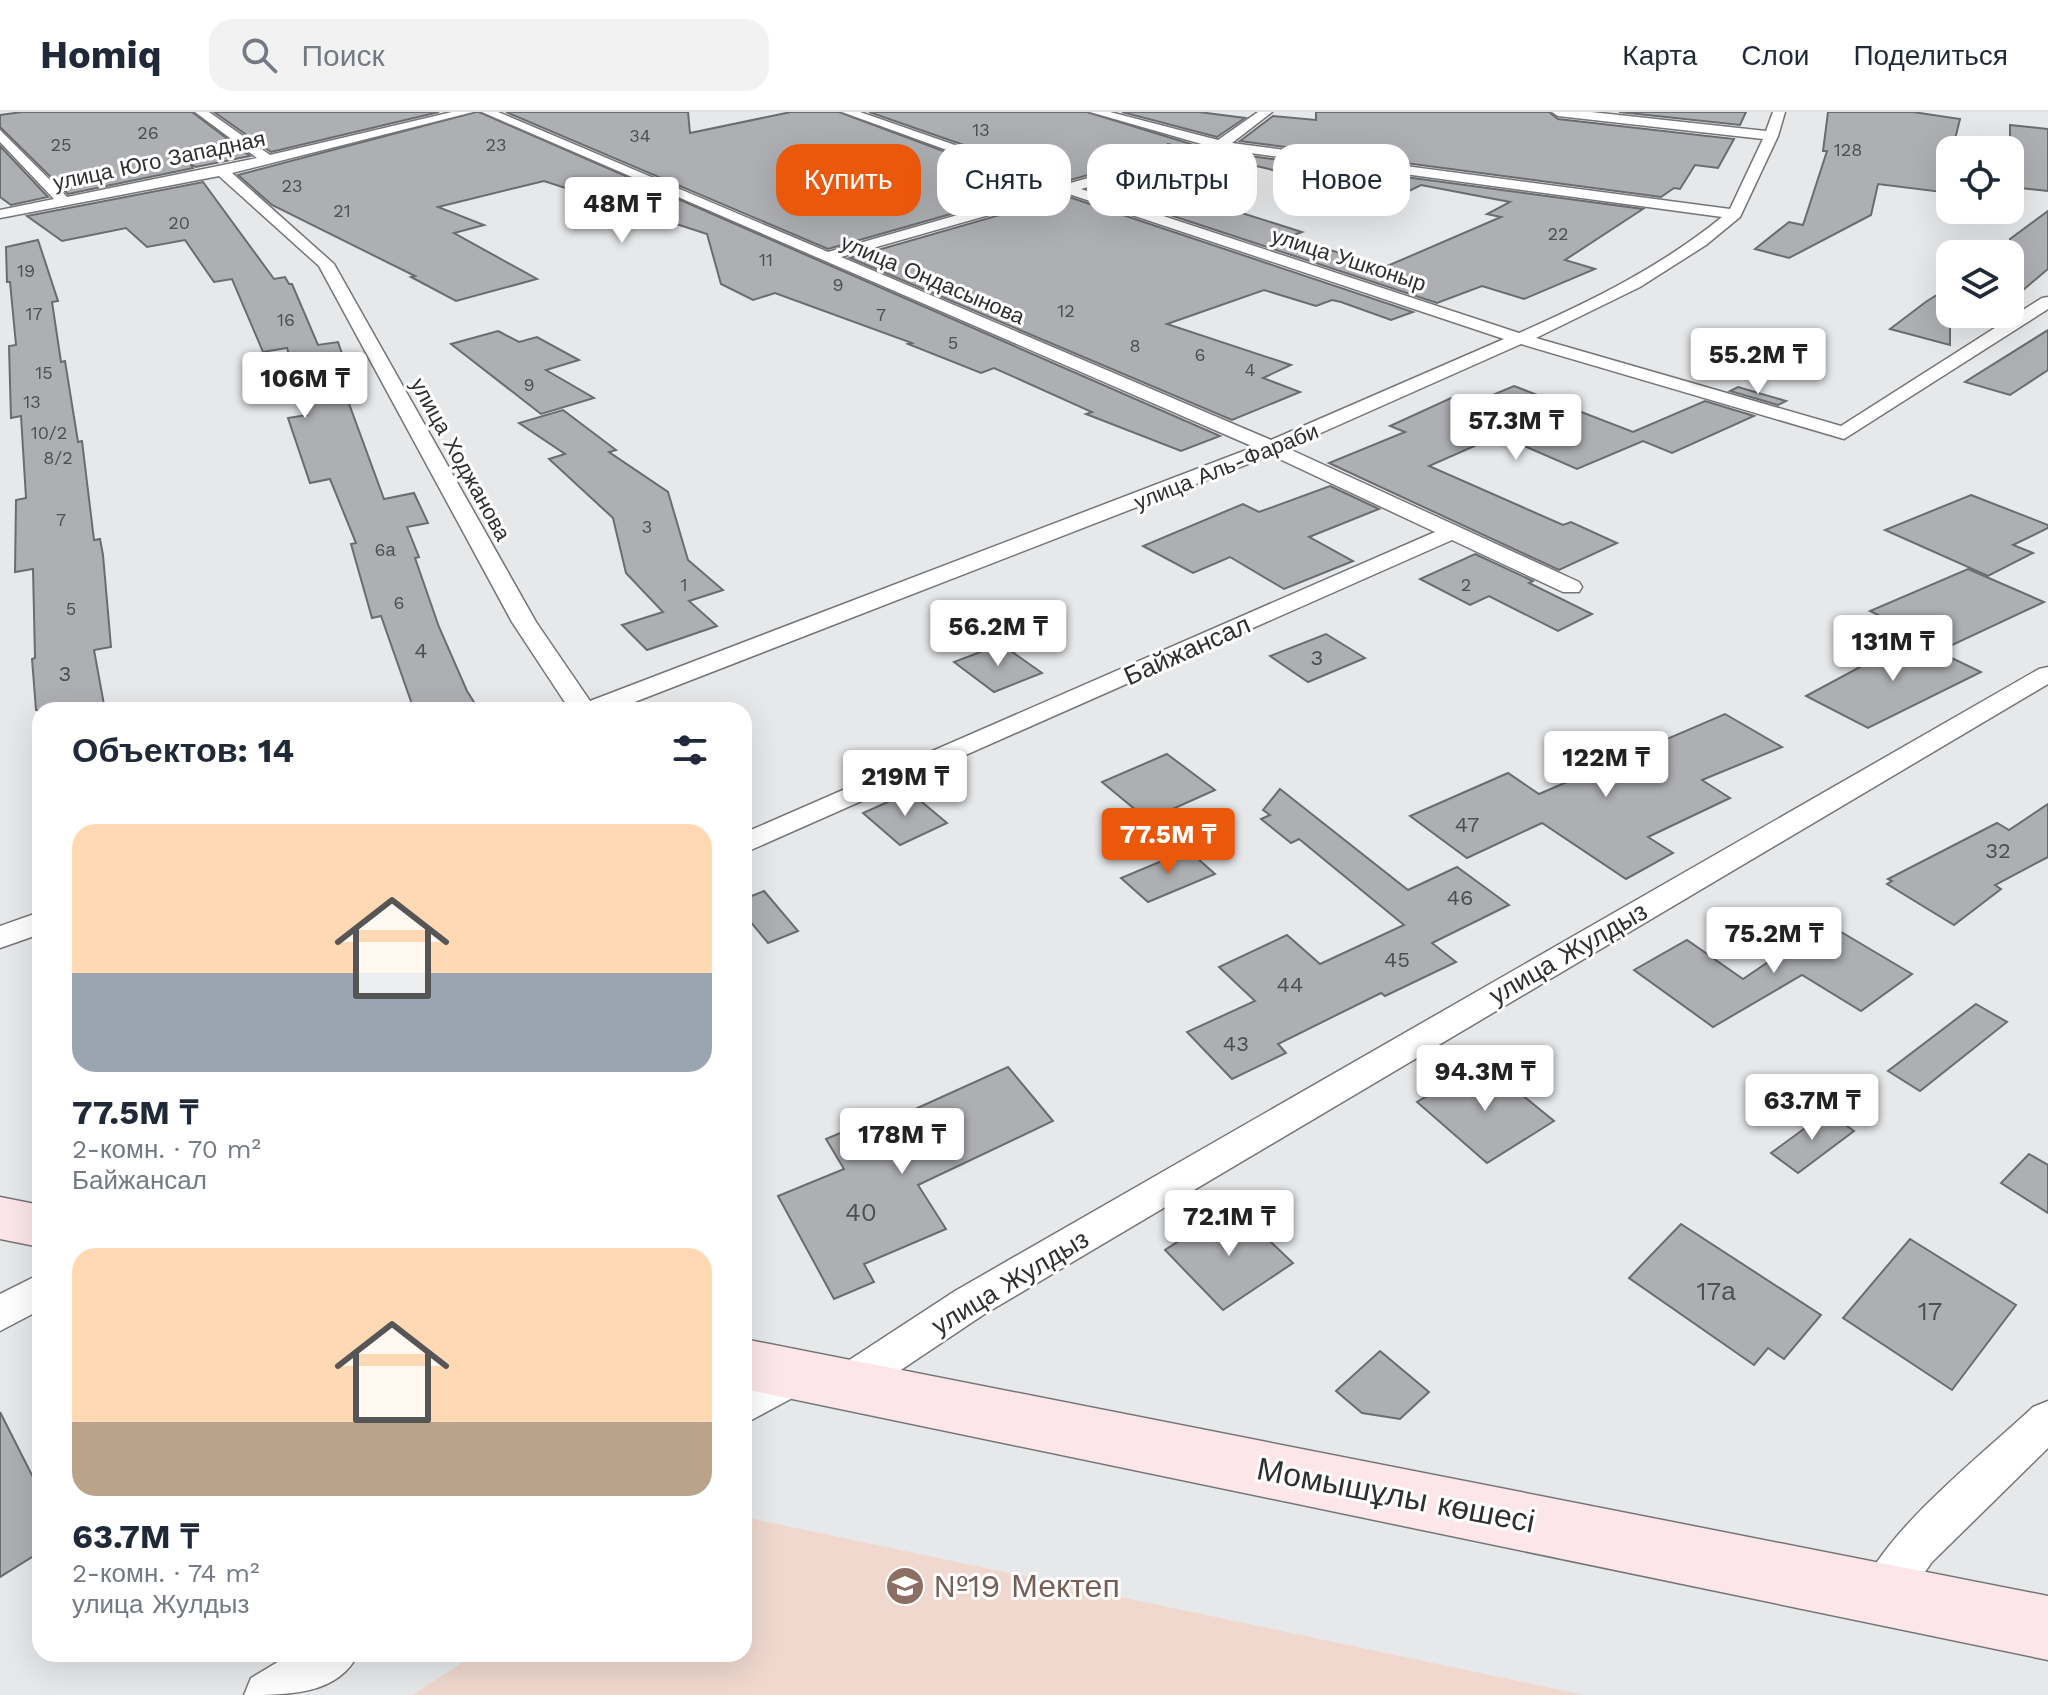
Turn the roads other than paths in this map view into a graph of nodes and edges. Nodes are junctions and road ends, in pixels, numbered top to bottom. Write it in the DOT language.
graph roads {
  1 [pos="201,112"];
  2 [pos="419,112"];
  3 [pos="467,112"];
  4 [pos="488,112"];
  5 [pos="848,112"];
  6 [pos="1096,112"];
  7 [pos="1266,112"];
  8 [pos="1558,112"];
  9 [pos="1779,112"];
  10 [pos="437,120"];
  11 [pos="0,134"];
  12 [pos="1772,136"];
  13 [pos="939,144"];
  14 [pos="1216,144"];
  15 [pos="1221,144"];
  16 [pos="1257,150"];
  17 [pos="268,160"];
  18 [pos="222,171"];
  19 [pos="1071,190"];
  20 [pos="64,202"];
  21 [pos="0,214"];
  22 [pos="1735,214"];
  23 [pos="975,216"];
  24 [pos="826,257"];
  25 [pos="2048,302"];
  26 [pos="1518,338"];
  27 [pos="1272,450"];
  28 [pos="1452,532"];
  29 [pos="1571,587"];
  30 [pos="2048,674"];
  31 [pos="578,702"];
  32 [pos="620,702"];
  33 [pos="752,834"];
  34 [pos="32,925"];
  35 [pos="0,938"];
  36 [pos="0,1218"];
  37 [pos="32,1224"];
  38 [pos="32,1295"];
  39 [pos="0,1314"];
  40 [pos="795,1375"];
  41 [pos="752,1400"];
  42 [pos="2048,1420"];
  43 [pos="1882,1594"];
  44 [pos="2048,1628"];
  45 [pos="322,1662"];
  46 [pos="268,1695"];
  1 -- 17 [label="street"];
  2 -- 10 [label="street"];
  3 -- 10 [label="street, улица Юго Западная"];
  4 -- 24 [label="street, улица Ондасынова"];
  5 -- 13 [label="street, улица Ушконыр"];
  6 -- 14 [label="street"];
  7 -- 15 [label="street"];
  8 -- 12 [label="street"];
  9 -- 12 [label="street, улица Аль-Фараби"];
  10 -- 17 [label="street, улица Юго Западная"];
  11 -- 20 [label="street"];
  12 -- 22 [label="street, улица Аль-Фараби"];
  16 -- 22 [label="street"];
  17 -- 18 [label="street, улица Юго Западная"];
  18 -- 20 [label="street, улица Юго Западная"];
  18 -- 31 [label="street, улица Ходжанова"];
  19 -- 26 [label="street, улица Ушконыр"];
  20 -- 21 [label="street, улица Юго Западная"];
  22 -- 26 [label="street, улица Аль-Фараби"];
  23 -- 24 [label="street"];
  24 -- 27 [label="street, улица Ондасынова"];
  25 -- 26 [label="street, улица Ушконыр"];
  26 -- 27 [label="street, улица Аль-Фараби"];
  27 -- 28 [label="street"];
  27 -- 32 [label="street, улица Аль-Фараби"];
  28 -- 29 [label="street"];
  28 -- 33 [label="street, Байжансал"];
  30 -- 40 [label="street, улица Жулдыз"];
  34 -- 35 [label="street"];
  36 -- 37 [label="main road"];
  38 -- 39 [label="street"];
  40 -- 41 [label="street, улица Жулдыз"];
  40 -- 43 [label="main road, Момышұлы көшесі"];
  42 -- 43 [label="street"];
  43 -- 44 [label="main road, Момышұлы көшесі"];
  45 -- 46 [label="street"];
}
